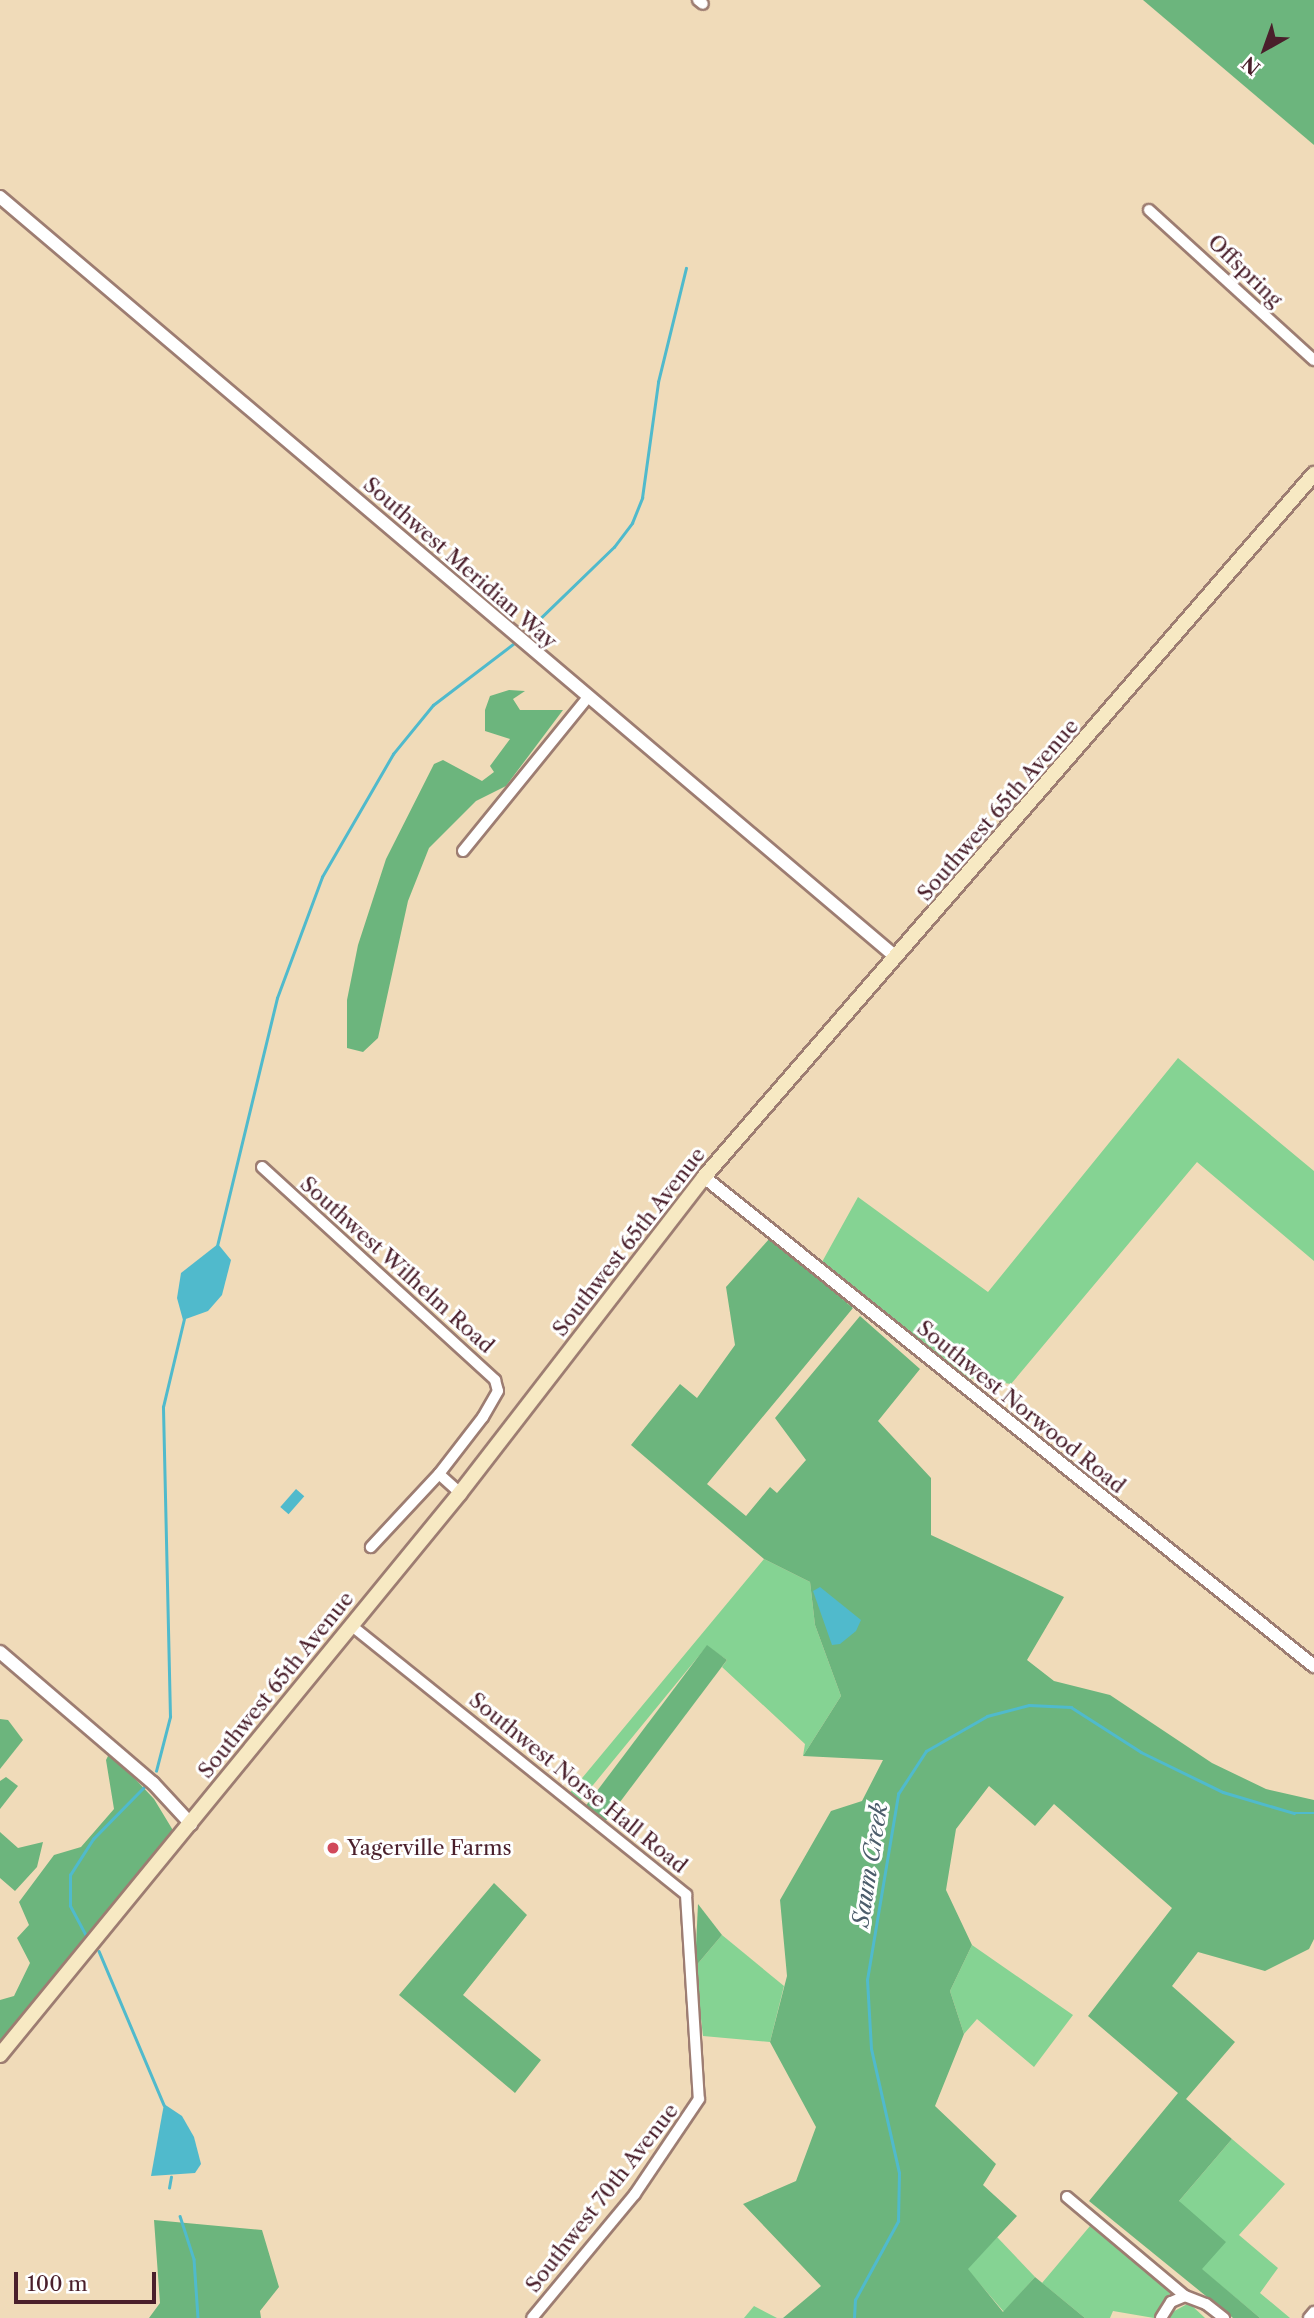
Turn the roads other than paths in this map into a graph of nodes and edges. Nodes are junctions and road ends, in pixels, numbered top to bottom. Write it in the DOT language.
graph roads {
  1 [pos="0,197"];
  2 [pos="1149,210"];
  3 [pos="1314,360"];
  4 [pos="1314,474"];
  5 [pos="588,697"];
  6 [pos="463,851"];
  7 [pos="896,957"];
  8 [pos="262,1167"];
  9 [pos="705,1177"];
  10 [pos="439,1474"];
  11 [pos="460,1493"];
  12 [pos="371,1547"];
  13 [pos="352,1626"];
  14 [pos="0,1652"];
  15 [pos="1314,1666"];
  16 [pos="191,1824"];
  17 [pos="0,2055"];
  18 [pos="699,2099"];
  19 [pos="1067,2197"];
  20 [pos="1185,2296"];
  21 [pos="1314,2312"];
  22 [pos="531,2318"];
  23 [pos="1161,2318"];
  24 [pos="1224,2318"];
  25 [pos="1309,2318"];
  1 -- 5 [label="street, Southwest Meridian Way"];
  2 -- 3 [label="street, Offspring"];
  4 -- 7 [label="main road, Southwest 65th Avenue"];
  5 -- 6 [label="street"];
  5 -- 7 [label="street, Southwest Meridian Way"];
  7 -- 9 [label="main road, Southwest 65th Avenue"];
  8 -- 10 [label="street, Southwest Wilhelm Road"];
  9 -- 11 [label="main road, Southwest 65th Avenue"];
  9 -- 15 [label="street, Southwest Norwood Road"];
  10 -- 11 [label="street"];
  10 -- 12 [label="street"];
  11 -- 13 [label="main road, Southwest 65th Avenue"];
  13 -- 16 [label="main road, Southwest 65th Avenue"];
  13 -- 18 [label="street, Southwest Norse Hall Road"];
  14 -- 16 [label="street"];
  16 -- 17 [label="main road, Southwest 65th Avenue"];
  18 -- 22 [label="street, Southwest 70th Avenue"];
  19 -- 20 [label="street"];
  20 -- 23 [label="street"];
  20 -- 24 [label="street"];
  21 -- 25 [label="street"];
}
